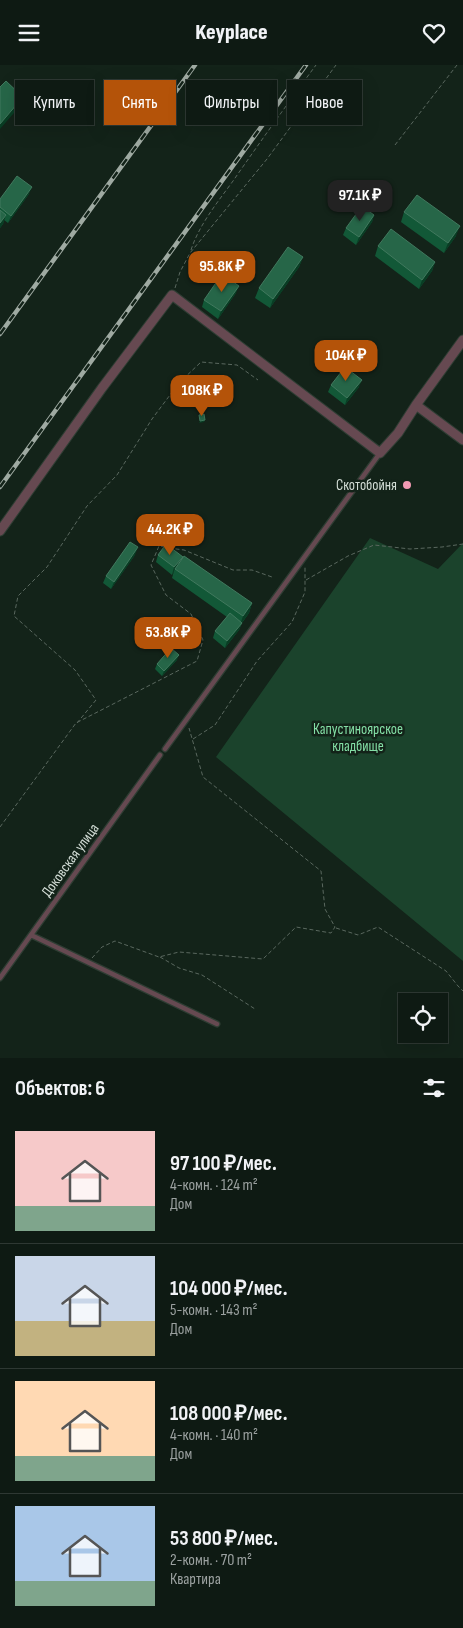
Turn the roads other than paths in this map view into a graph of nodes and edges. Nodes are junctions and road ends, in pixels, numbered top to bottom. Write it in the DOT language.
graph roads {
  1 [pos="463,340"];
  2 [pos="416,405"];
  3 [pos="463,440"];
  4 [pos="380,453"];
  5 [pos="0,531"];
  6 [pos="165,749"];
  7 [pos="160,755"];
  8 [pos="31,935"];
  9 [pos="0,978"];
  10 [pos="217,1024"];
  1 -- 2 [label="street"];
  2 -- 3 [label="street"];
  2 -- 4 [label="street"];
  4 -- 5 [label="street"];
  4 -- 6 [label="lane"];
  7 -- 8 [label="lane, Доковская улица"];
  8 -- 9 [label="lane, Доковская улица"];
  8 -- 10 [label="lane"];
}
